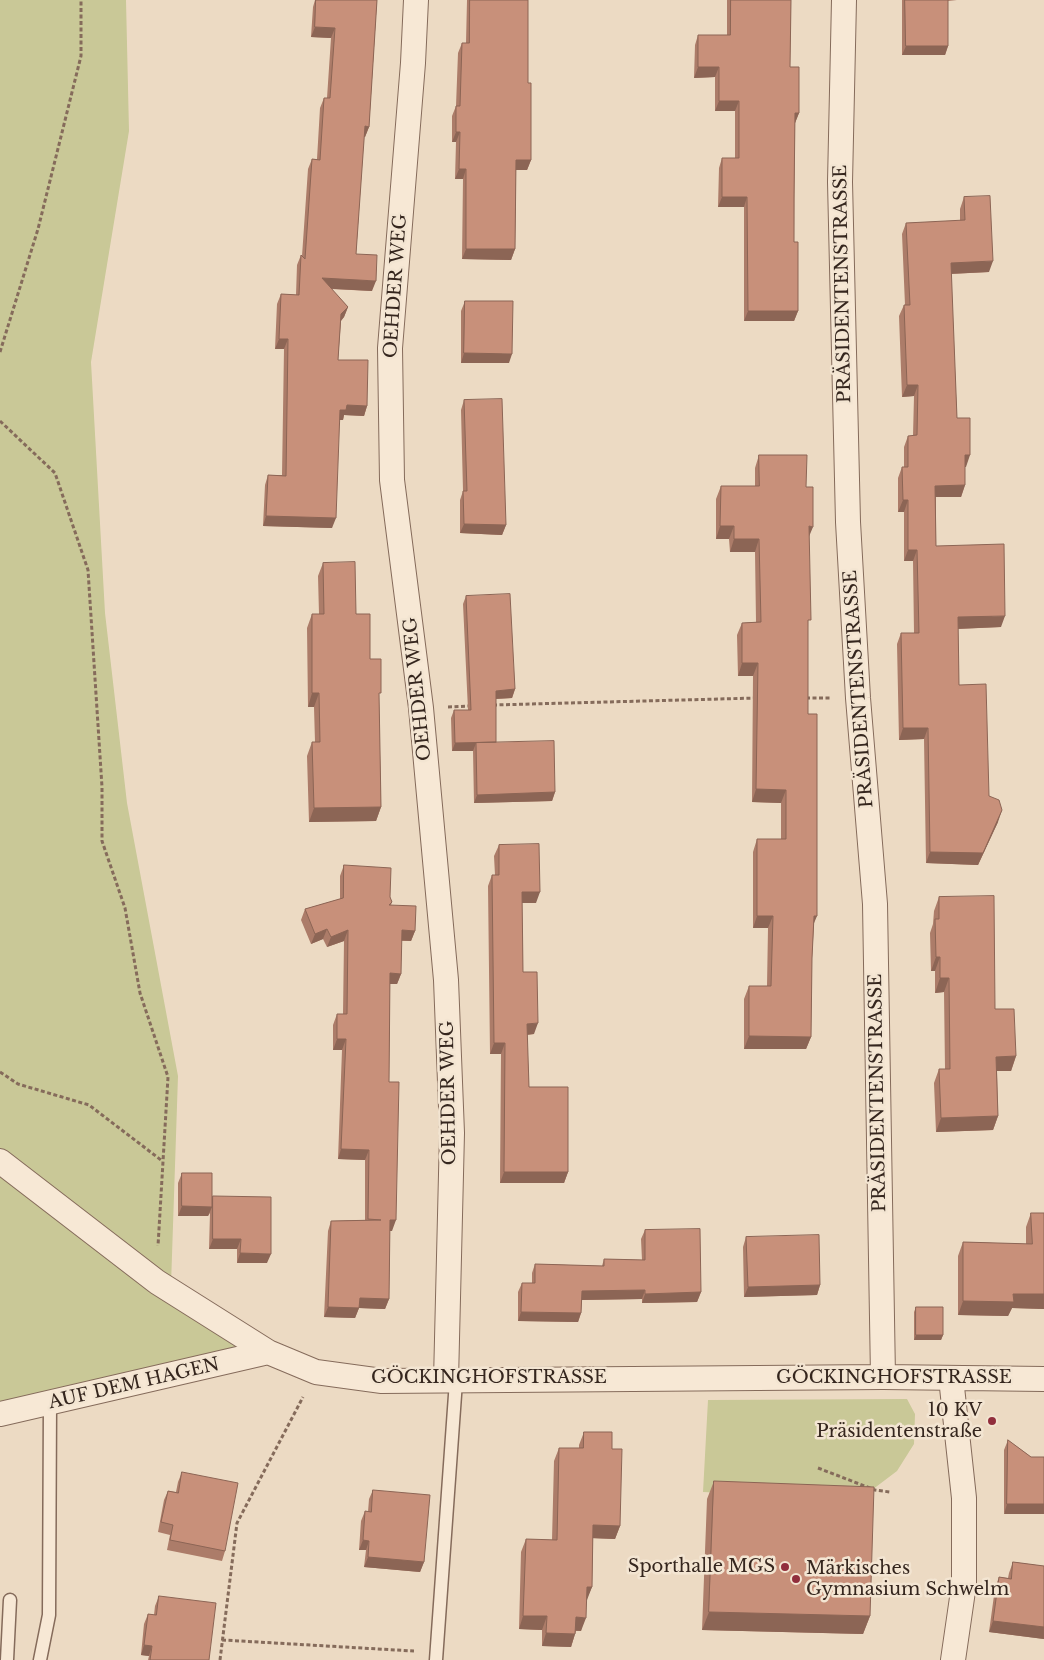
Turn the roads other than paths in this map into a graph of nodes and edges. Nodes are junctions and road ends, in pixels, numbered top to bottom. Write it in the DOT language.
graph roads {
  1 [pos="416,0"];
  2 [pos="844,0"];
  3 [pos="0,1161"];
  4 [pos="268,1352"];
  5 [pos="883,1377"];
  6 [pos="951,1378"];
  7 [pos="1044,1379"];
  8 [pos="451,1380"];
  9 [pos="50,1404"];
  10 [pos="0,1414"];
  11 [pos="10,1600"];
  12 [pos="436,1656"];
  13 [pos="7,1660"];
  14 [pos="40,1660"];
  15 [pos="953,1660"];
  1 -- 8 [label="street, OEHDER WEG"];
  2 -- 5 [label="street, PRÄSIDENTENSTRASSE"];
  3 -- 4 [label="street, GÖCKINGHOFSTRASSE"];
  4 -- 8 [label="street, GÖCKINGHOFSTRASSE"];
  4 -- 9 [label="street, AUF DEM HAGEN"];
  5 -- 6 [label="street, GÖCKINGHOFSTRASSE"];
  5 -- 8 [label="street, GÖCKINGHOFSTRASSE"];
  6 -- 7 [label="street, GÖCKINGHOFSTRASSE"];
  6 -- 15 [label="street"];
  8 -- 12 [label="lane"];
  9 -- 10 [label="street, AUF DEM HAGEN"];
  9 -- 14 [label="lane"];
  11 -- 13 [label="lane"];
}
